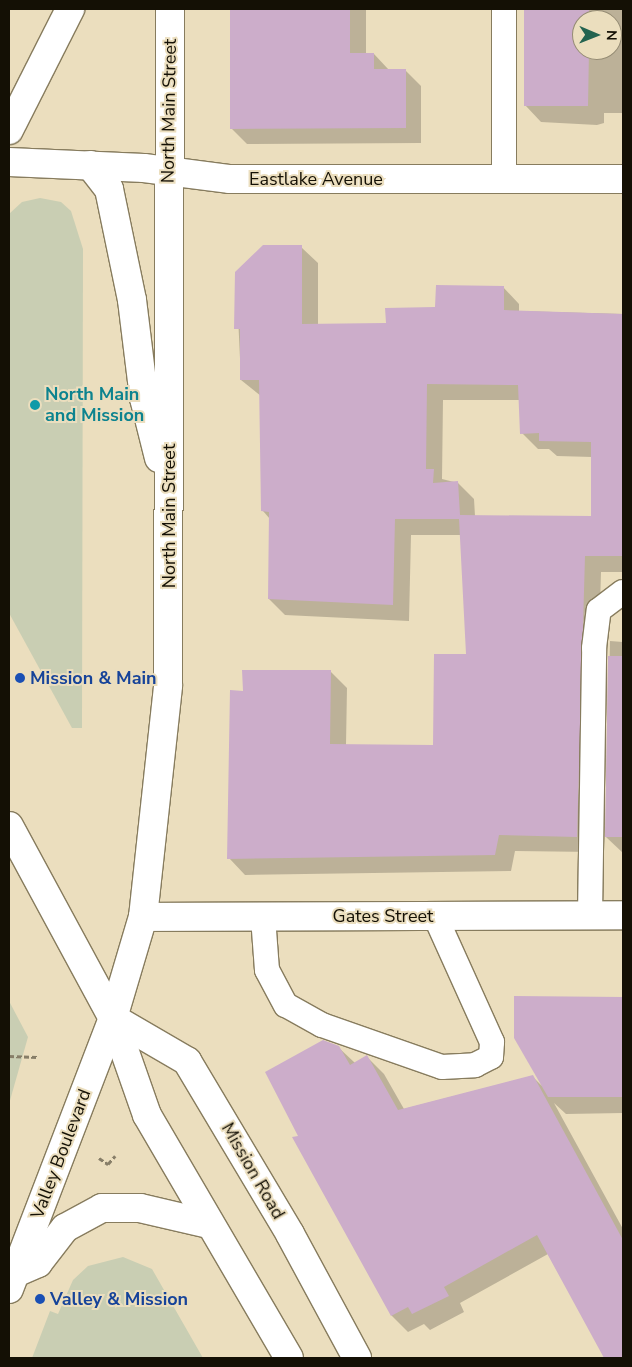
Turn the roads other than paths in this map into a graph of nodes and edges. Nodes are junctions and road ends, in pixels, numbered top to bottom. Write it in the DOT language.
graph roads {
  1 [pos="70,9"];
  2 [pos="170,9"];
  3 [pos="504,9"];
  4 [pos="9,130"];
  5 [pos="9,162"];
  6 [pos="90,165"];
  7 [pos="168,170"];
  8 [pos="504,179"];
  9 [pos="623,179"];
  10 [pos="169,501"];
  11 [pos="623,592"];
  12 [pos="9,826"];
  13 [pos="590,915"];
  14 [pos="623,915"];
  15 [pos="434,916"];
  16 [pos="143,917"];
  17 [pos="263,917"];
  18 [pos="113,1018"];
  19 [pos="209,1224"];
  20 [pos="12,1281"];
  21 [pos="289,1358"];
  22 [pos="357,1358"];
  1 -- 4 [label="main road"];
  2 -- 7 [label="main road, North Main Street"];
  3 -- 8 [label="lane"];
  5 -- 6 [label="main road, Eastlake Avenue"];
  6 -- 7 [label="main road, Eastlake Avenue"];
  6 -- 10 [label="main road"];
  7 -- 8 [label="main road, Eastlake Avenue"];
  7 -- 10 [label="main road, North Main Street"];
  8 -- 9 [label="main road, Eastlake Avenue"];
  10 -- 16 [label="main road, North Main Street"];
  11 -- 13 [label="lane"];
  12 -- 18 [label="main road"];
  13 -- 14 [label="main road, Gates Street"];
  13 -- 15 [label="main road, Gates Street"];
  15 -- 17 [label="main road, Gates Street"];
  15 -- 17 [label="lane"];
  16 -- 17 [label="main road, Gates Street"];
  16 -- 18 [label="main road, North Main Street"];
  18 -- 19 [label="main road"];
  18 -- 20 [label="main road, Valley Boulevard"];
  18 -- 22 [label="main road, Mission Road"];
  19 -- 20 [label="main road"];
  19 -- 21 [label="main road"];
}
